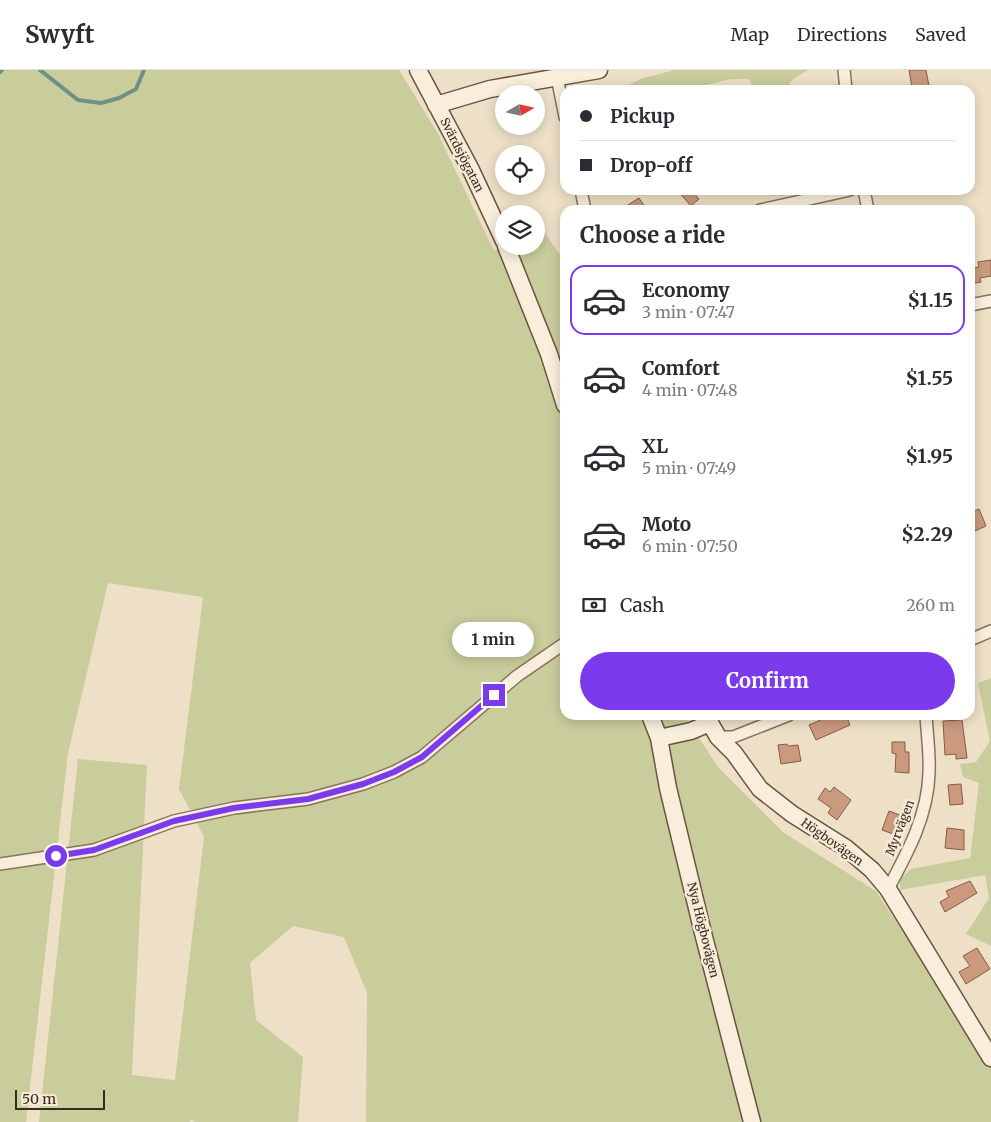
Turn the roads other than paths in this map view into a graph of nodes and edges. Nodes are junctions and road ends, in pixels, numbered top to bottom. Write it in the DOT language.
graph roads {
  1 [pos="418,70"];
  2 [pos="599,70"];
  3 [pos="844,70"];
  4 [pos="557,77"];
  5 [pos="846,85"];
  6 [pos="560,92"];
  7 [pos="436,105"];
  8 [pos="828,195"];
  9 [pos="782,205"];
  10 [pos="495,222"];
  11 [pos="510,255"];
  12 [pos="991,302"];
  13 [pos="975,304"];
  14 [pos="560,389"];
  15 [pos="991,631"];
  16 [pos="975,638"];
  17 [pos="560,646"];
  18 [pos="652,720"];
  19 [pos="776,720"];
  20 [pos="926,720"];
  21 [pos="712,725"];
  22 [pos="659,738"];
  23 [pos="0,864"];
  24 [pos="888,889"];
  25 [pos="991,1058"];
  26 [pos="752,1122"];
  1 -- 7 [label="street, Svärdsjögatan"];
  2 -- 4 [label="street"];
  3 -- 5 [label="street"];
  4 -- 6 [label="street"];
  4 -- 7 [label="street"];
  7 -- 10 [label="street, Svärdsjögatan"];
  8 -- 9 [label="street"];
  11 -- 14 [label="street"];
  12 -- 13 [label="street"];
  15 -- 16 [label="street"];
  17 -- 23 [label="street"];
  18 -- 22 [label="street"];
  19 -- 21 [label="street"];
  20 -- 24 [label="street, Myrvägen"];
  21 -- 22 [label="street"];
  21 -- 24 [label="street, Högbovägen"];
  22 -- 26 [label="street, Nya Högbovägen"];
  24 -- 25 [label="street, Högbovägen"];
}
